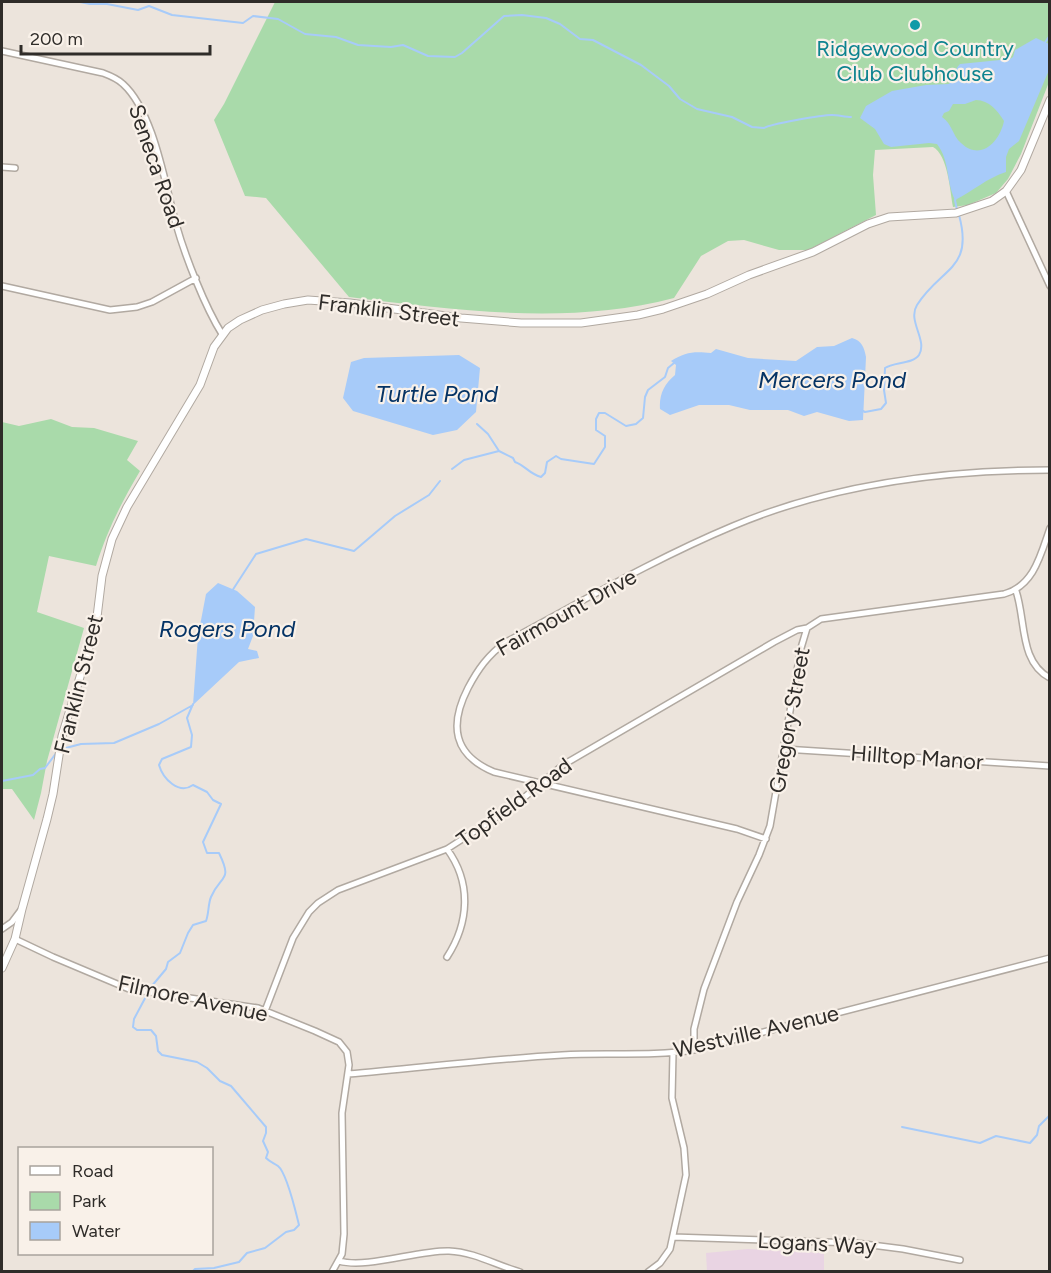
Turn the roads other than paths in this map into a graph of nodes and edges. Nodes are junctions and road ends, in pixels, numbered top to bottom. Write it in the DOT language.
graph roads {
  1 [pos="2,51"];
  2 [pos="1050,100"];
  3 [pos="2,167"];
  4 [pos="15,168"];
  5 [pos="1006,191"];
  6 [pos="196,278"];
  7 [pos="2,286"];
  8 [pos="1050,286"];
  9 [pos="222,334"];
  10 [pos="1050,470"];
  11 [pos="1050,528"];
  12 [pos="1016,591"];
  13 [pos="807,628"];
  14 [pos="1050,678"];
  15 [pos="784,749"];
  16 [pos="1050,766"];
  17 [pos="542,782"];
  18 [pos="766,839"];
  19 [pos="447,849"];
  20 [pos="22,909"];
  21 [pos="2,929"];
  22 [pos="15,939"];
  23 [pos="447,957"];
  24 [pos="1050,958"];
  25 [pos="2,968"];
  26 [pos="265,1011"];
  27 [pos="694,1050"];
  28 [pos="673,1053"];
  29 [pos="348,1074"];
  30 [pos="673,1238"];
  31 [pos="960,1260"];
  32 [pos="339,1261"];
  33 [pos="333,1272"];
  34 [pos="520,1272"];
  35 [pos="648,1272"];
  1 -- 6 [label="street, Seneca Road"];
  2 -- 5 [label="main road, Franklin Street"];
  3 -- 4 [label="street"];
  5 -- 8 [label="street"];
  5 -- 9 [label="main road, Franklin Street"];
  6 -- 7 [label="street"];
  6 -- 9 [label="street, Seneca Road"];
  9 -- 20 [label="main road, Franklin Street"];
  10 -- 17 [label="street, Fairmount Drive"];
  11 -- 12 [label="street"];
  12 -- 13 [label="street, Gregory Street"];
  12 -- 14 [label="street"];
  13 -- 15 [label="street, Gregory Street"];
  13 -- 17 [label="street, Topfield Road"];
  15 -- 16 [label="street, Hilltop Manor"];
  15 -- 18 [label="street, Gregory Street"];
  17 -- 18 [label="street, Fairmount Drive"];
  17 -- 19 [label="street, Topfield Road"];
  18 -- 27 [label="street, Gregory Street"];
  19 -- 23 [label="street"];
  19 -- 26 [label="street, Topfield Road"];
  20 -- 21 [label="street"];
  20 -- 22 [label="main road, Franklin Street"];
  22 -- 25 [label="main road, Franklin Street"];
  22 -- 26 [label="street, Filmore Avenue"];
  24 -- 27 [label="street, Westville Avenue"];
  26 -- 29 [label="street, Filmore Avenue"];
  27 -- 28 [label="street, Westville Avenue"];
  28 -- 29 [label="street, Westville Avenue"];
  28 -- 30 [label="street"];
  29 -- 32 [label="street, Filmore Avenue"];
  30 -- 31 [label="street, Logans Way"];
  30 -- 35 [label="street"];
  32 -- 33 [label="street, Filmore Avenue"];
  32 -- 34 [label="street"];
}
